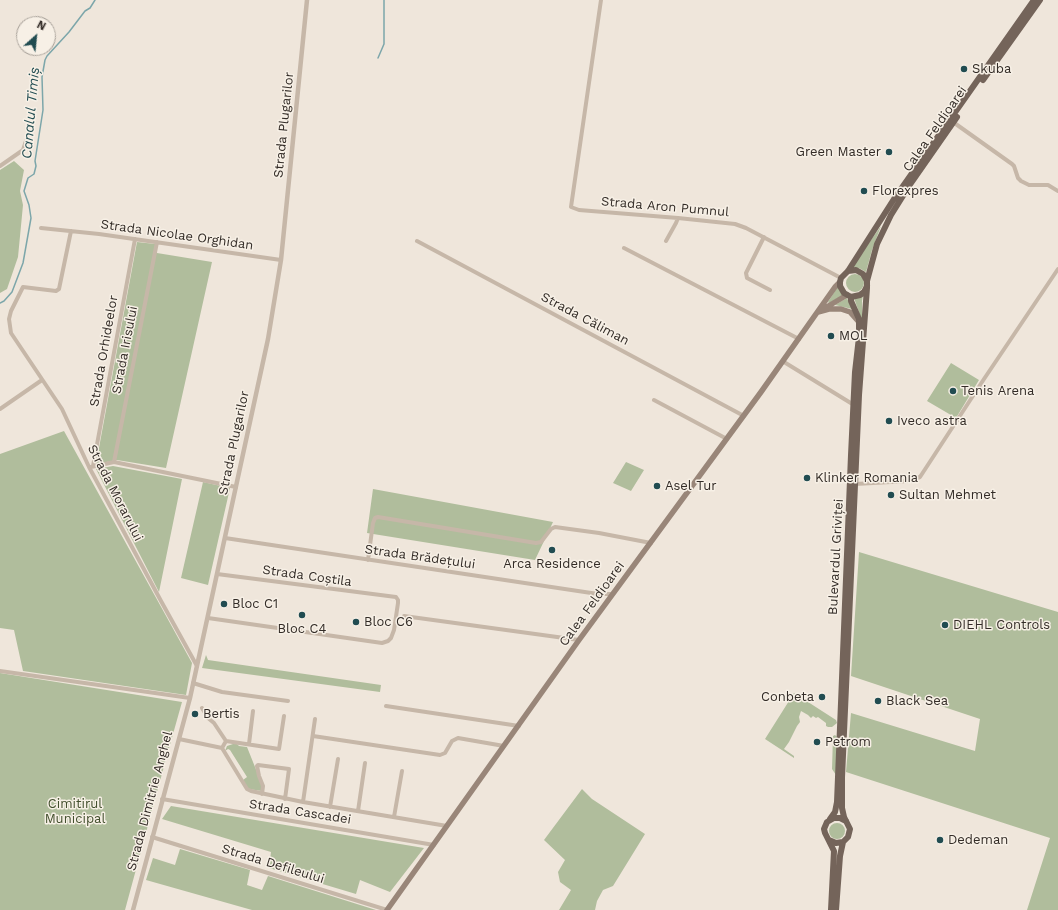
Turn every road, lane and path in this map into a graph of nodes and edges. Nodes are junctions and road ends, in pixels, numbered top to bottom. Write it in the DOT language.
graph roads {
  1 [pos="307,0"];
  2 [pos="601,0"];
  3 [pos="1034,0"];
  4 [pos="1040,0"];
  5 [pos="953,122"];
  6 [pos="26,141"];
  7 [pos="0,166"];
  8 [pos="1058,191"];
  9 [pos="678,218"];
  10 [pos="41,228"];
  11 [pos="71,231"];
  12 [pos="764,237"];
  13 [pos="135,239"];
  14 [pos="417,241"];
  15 [pos="157,242"];
  16 [pos="666,242"];
  17 [pos="624,248"];
  18 [pos="281,260"];
  19 [pos="1058,269"];
  20 [pos="848,271"];
  21 [pos="841,280"];
  22 [pos="867,283"];
  23 [pos="770,290"];
  24 [pos="849,296"];
  25 [pos="818,312"];
  26 [pos="859,323"];
  27 [pos="800,339"];
  28 [pos="784,362"];
  29 [pos="42,380"];
  30 [pos="654,400"];
  31 [pos="854,406"];
  32 [pos="0,409"];
  33 [pos="744,416"];
  34 [pos="728,439"];
  35 [pos="114,462"];
  36 [pos="91,467"];
  37 [pos="855,484"];
  38 [pos="236,487"];
  39 [pos="225,538"];
  40 [pos="651,543"];
  41 [pos="368,560"];
  42 [pos="217,574"];
  43 [pos="612,594"];
  44 [pos="404,616"];
  45 [pos="208,618"];
  46 [pos="579,640"];
  47 [pos="197,666"];
  48 [pos="0,671"];
  49 [pos="193,683"];
  50 [pos="190,698"];
  51 [pos="288,701"];
  52 [pos="386,706"];
  53 [pos="202,708"];
  54 [pos="253,711"];
  55 [pos="284,716"];
  56 [pos="315,719"];
  57 [pos="519,726"];
  58 [pos="313,736"];
  59 [pos="179,740"];
  60 [pos="226,742"];
  61 [pos="249,744"];
  62 [pos="504,746"];
  63 [pos="222,748"];
  64 [pos="338,759"];
  65 [pos="366,763"];
  66 [pos="402,771"];
  67 [pos="262,794"];
  68 [pos="285,798"];
  69 [pos="162,799"];
  70 [pos="303,802"];
  71 [pos="330,807"];
  72 [pos="358,811"];
  73 [pos="394,818"];
  74 [pos="830,820"];
  75 [pos="846,821"];
  76 [pos="447,826"];
  77 [pos="152,837"];
  78 [pos="829,840"];
  79 [pos="843,842"];
  80 [pos="434,845"];
  81 [pos="133,910"];
  82 [pos="387,910"];
  83 [pos="831,910"];
  84 [pos="836,910"];
  1 -- 18 [label="street, Strada Plugarilor"];
  2 -- 9 [label="street, Strada Aron Pumnul"];
  3 -- 20 [label="main road, Calea Feldioarei"];
  4 -- 5 [label="main road, Calea Feldioarei"];
  5 -- 8 [label="street"];
  5 -- 22 [label="main road, Calea Feldioarei"];
  6 -- 7 [label="street"];
  9 -- 12 [label="street, Strada Aron Pumnul"];
  9 -- 16 [label="street"];
  10 -- 11 [label="street, Strada Nicolae Orghidan"];
  11 -- 13 [label="street, Strada Nicolae Orghidan"];
  11 -- 29 [label="street, Strada Morarului"];
  12 -- 21 [label="street, Strada Aron Pumnul"];
  12 -- 23 [label="street"];
  13 -- 15 [label="street, Strada Nicolae Orghidan"];
  13 -- 36 [label="street, Strada Orhideelor"];
  14 -- 33 [label="street, Strada Căliman"];
  15 -- 18 [label="street, Strada Nicolae Orghidan"];
  15 -- 35 [label="street, Strada Irisului"];
  17 -- 27 [label="street"];
  18 -- 38 [label="street, Strada Plugarilor"];
  19 -- 37 [label="street, Bulevardul Griviței"];
  20 -- 21 [label="main road, Calea Feldioarei"];
  20 -- 22 [label="main road"];
  21 -- 24 [label="main road"];
  21 -- 25 [label="main road, Calea Feldioarei"];
  22 -- 24 [label="main road, Calea Feldioarei"];
  22 -- 37 [label="main road, Bulevardul Griviței"];
  24 -- 25 [label="main road, Calea Feldioarei"];
  24 -- 26 [label="main road, Bulevardul Griviței"];
  25 -- 26 [label="main road"];
  25 -- 27 [label="main road, Calea Feldioarei"];
  26 -- 31 [label="main road, Bulevardul Griviței"];
  27 -- 28 [label="main road, Calea Feldioarei"];
  28 -- 31 [label="street"];
  28 -- 33 [label="main road, Calea Feldioarei"];
  29 -- 32 [label="street"];
  29 -- 36 [label="street, Strada Morarului"];
  30 -- 34 [label="street"];
  31 -- 74 [label="main road, Bulevardul Griviței"];
  33 -- 34 [label="main road, Calea Feldioarei"];
  34 -- 40 [label="main road, Calea Feldioarei"];
  35 -- 36 [label="street"];
  35 -- 38 [label="street"];
  36 -- 47 [label="street, Strada Morarului"];
  37 -- 75 [label="main road, Bulevardul Griviței"];
  38 -- 39 [label="street, Strada Plugarilor"];
  39 -- 41 [label="street, Strada Brădețului"];
  39 -- 42 [label="street, Strada Plugarilor"];
  40 -- 41 [label="street"];
  40 -- 43 [label="main road, Calea Feldioarei"];
  41 -- 43 [label="street, Strada Brădețului"];
  42 -- 45 [label="street, Strada Plugarilor"];
  42 -- 45 [label="street, Strada Coștila"];
  43 -- 46 [label="main road, Calea Feldioarei"];
  44 -- 46 [label="street"];
  45 -- 47 [label="street, Strada Plugarilor"];
  46 -- 57 [label="main road, Calea Feldioarei"];
  47 -- 49 [label="street, Strada Plugarilor"];
  48 -- 50 [label="street"];
  49 -- 50 [label="street, Strada Plugarilor"];
  49 -- 51 [label="street"];
  50 -- 59 [label="street, Strada Dimitrie Anghel"];
  52 -- 57 [label="street"];
  53 -- 60 [label="street"];
  54 -- 61 [label="street"];
  55 -- 61 [label="street"];
  56 -- 58 [label="street"];
  57 -- 62 [label="main road, Calea Feldioarei"];
  58 -- 62 [label="street"];
  58 -- 70 [label="street"];
  59 -- 63 [label="street"];
  59 -- 69 [label="street, Strada Dimitrie Anghel"];
  60 -- 61 [label="street"];
  60 -- 63 [label="street"];
  62 -- 76 [label="main road, Calea Feldioarei"];
  63 -- 67 [label="street"];
  64 -- 71 [label="street"];
  65 -- 72 [label="street"];
  66 -- 73 [label="street"];
  67 -- 68 [label="street"];
  67 -- 68 [label="street"];
  68 -- 70 [label="street"];
  69 -- 77 [label="street, Strada Dimitrie Anghel"];
  69 -- 80 [label="street, Strada Cascadei"];
  70 -- 71 [label="street"];
  71 -- 72 [label="street"];
  72 -- 73 [label="street"];
  73 -- 76 [label="street"];
  74 -- 75 [label="main road"];
  74 -- 78 [label="main road"];
  75 -- 79 [label="main road"];
  76 -- 80 [label="main road, Calea Feldioarei"];
  77 -- 81 [label="street, Strada Dimitrie Anghel"];
  77 -- 82 [label="street, Strada Defileului"];
  78 -- 79 [label="main road"];
  78 -- 83 [label="main road"];
  79 -- 84 [label="main road"];
  80 -- 82 [label="main road, Calea Feldioarei"];
}
